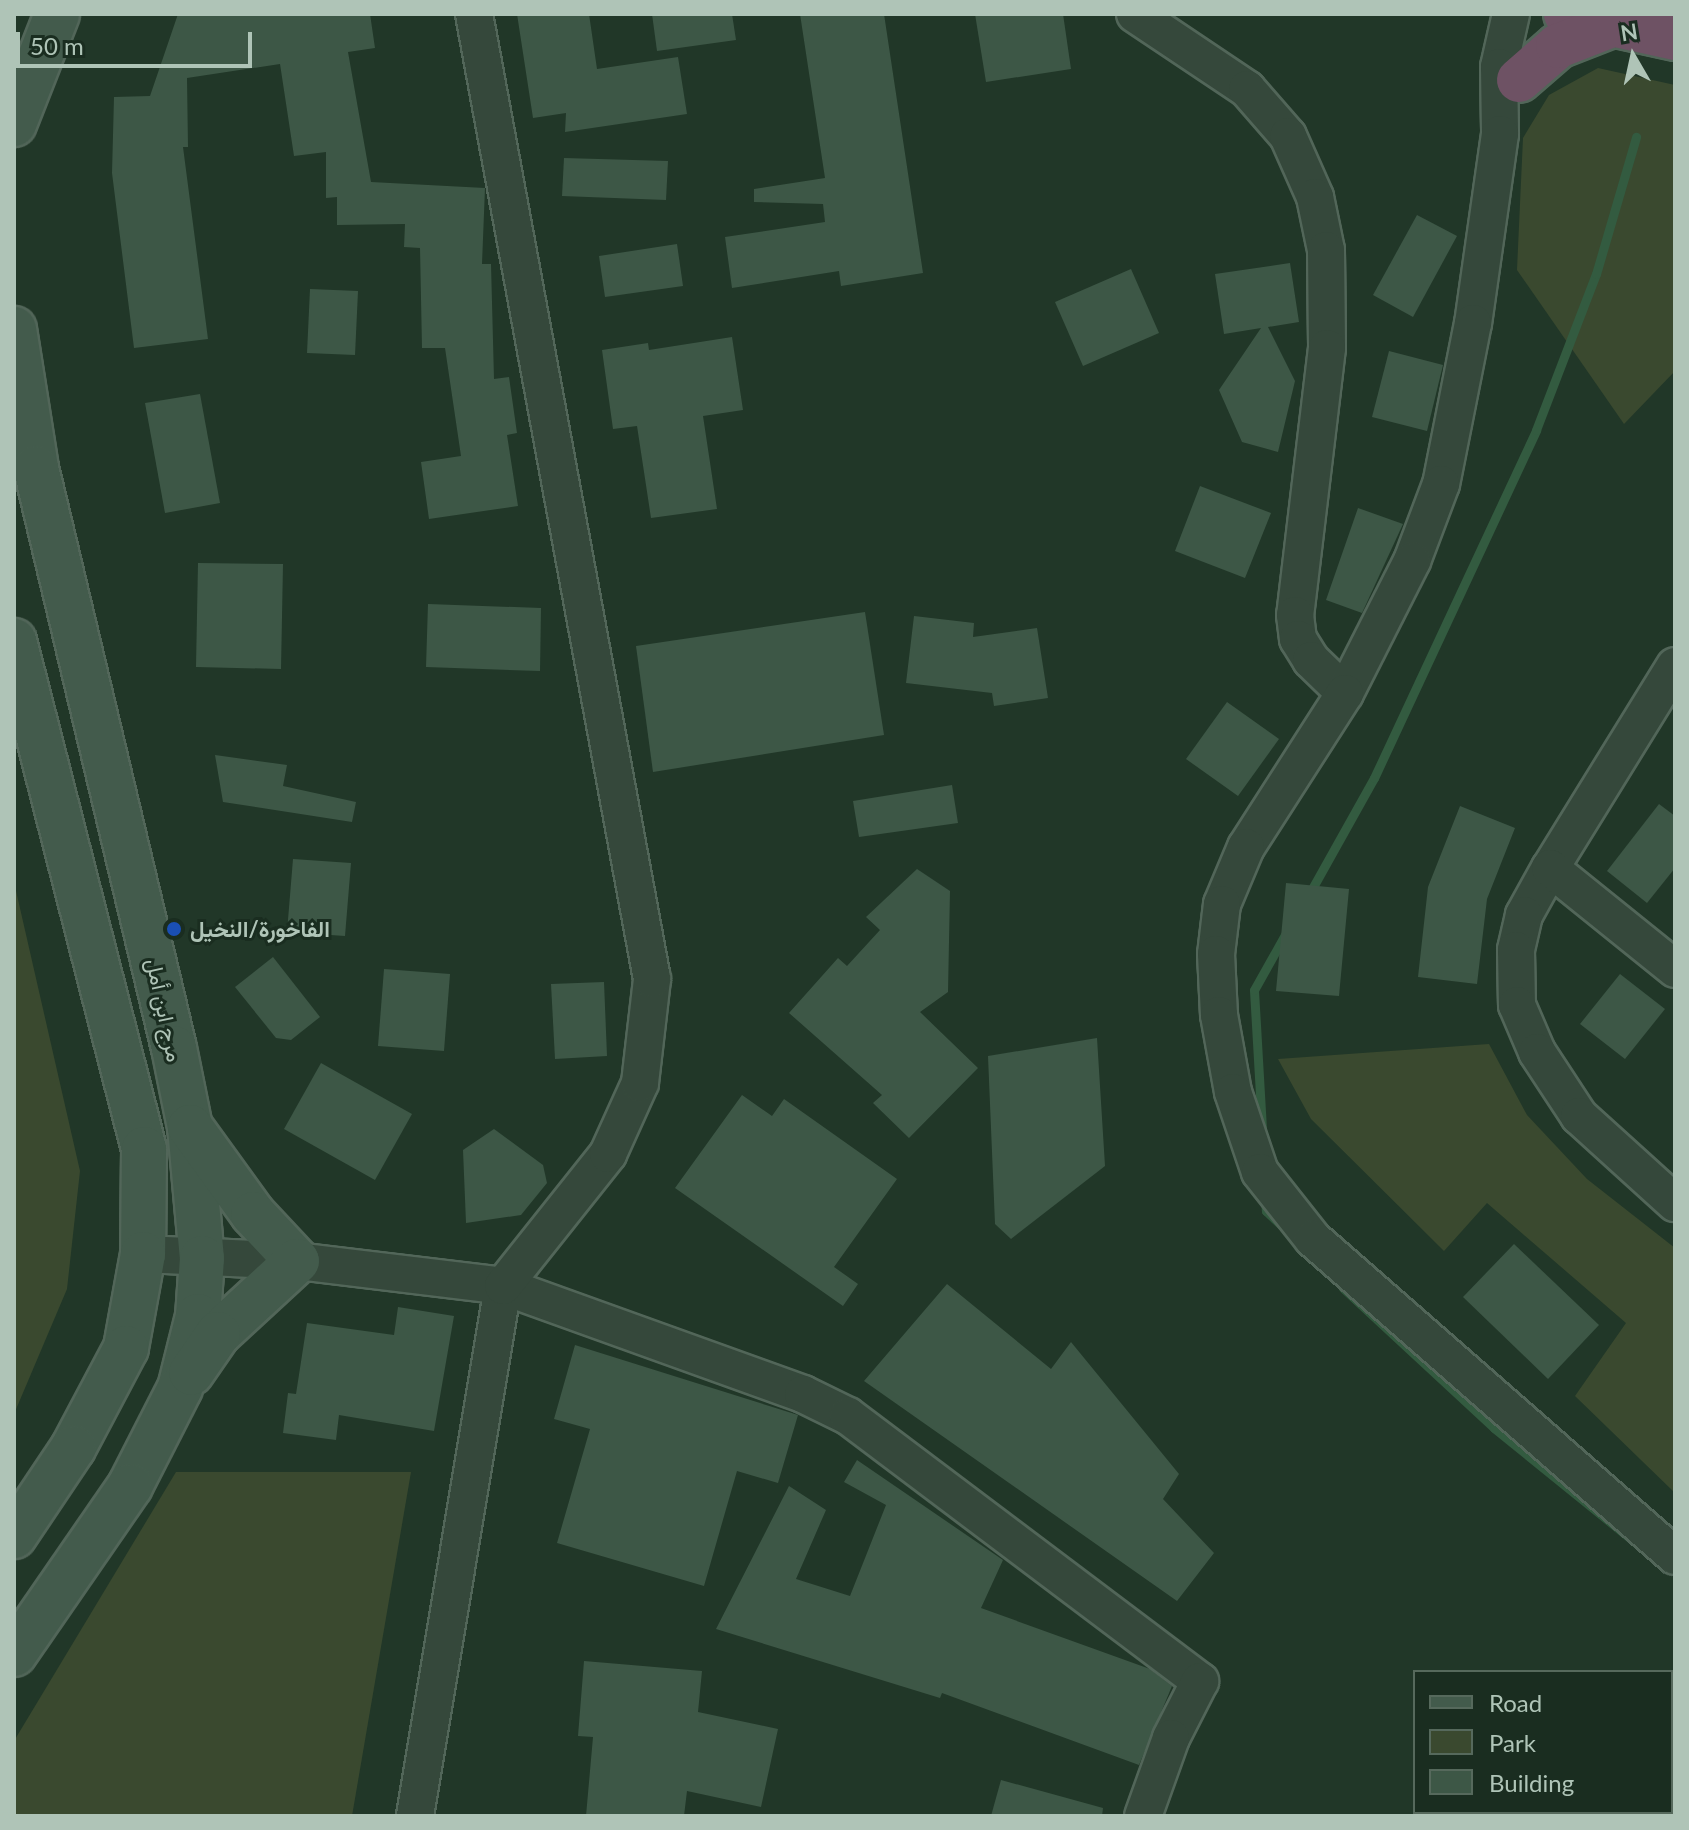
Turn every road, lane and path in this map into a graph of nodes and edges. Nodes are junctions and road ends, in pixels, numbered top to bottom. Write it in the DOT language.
graph roads {
  1 [pos="57,14"];
  2 [pos="474,14"];
  3 [pos="1135,14"];
  4 [pos="1511,14"];
  5 [pos="1522,14"];
  6 [pos="1566,14"];
  7 [pos="1609,26"];
  8 [pos="1674,38"];
  9 [pos="1519,80"];
  10 [pos="14,124"];
  11 [pos="1500,134"];
  12 [pos="14,329"];
  13 [pos="25,471"];
  14 [pos="14,641"];
  15 [pos="1675,666"];
  16 [pos="1345,693"];
  17 [pos="1550,868"];
  18 [pos="1675,969"];
  19 [pos="190,1127"];
  20 [pos="1675,1203"];
  21 [pos="143,1254"];
  22 [pos="202,1258"];
  23 [pos="297,1261"];
  24 [pos="503,1286"];
  25 [pos="180,1388"];
  26 [pos="14,1536"];
  27 [pos="1675,1556"];
  28 [pos="14,1654"];
  29 [pos="415,1816"];
  30 [pos="1143,1816"];
  1 -- 10 [label="street"];
  2 -- 24 [label="street"];
  3 -- 16 [label="street"];
  4 -- 11 [label="street"];
  5 -- 9 [label="street"];
  6 -- 7 [label="highway"];
  7 -- 8 [label="highway"];
  7 -- 9 [label="highway"];
  9 -- 11 [label="street"];
  11 -- 16 [label="street"];
  12 -- 13 [label="street, مرج ابن أمل"];
  13 -- 19 [label="street, مرج ابن أمل"];
  14 -- 21 [label="street"];
  15 -- 17 [label="street"];
  16 -- 27 [label="street"];
  17 -- 18 [label="street"];
  17 -- 20 [label="street"];
  19 -- 22 [label="street, مرج ابن أمل"];
  19 -- 23 [label="street"];
  21 -- 22 [label="street"];
  21 -- 26 [label="street"];
  22 -- 23 [label="street"];
  22 -- 25 [label="street, مرج ابن أمل"];
  23 -- 24 [label="street"];
  23 -- 25 [label="street"];
  24 -- 29 [label="street"];
  24 -- 30 [label="street"];
  25 -- 28 [label="street, مرج ابن أمل"];
}
